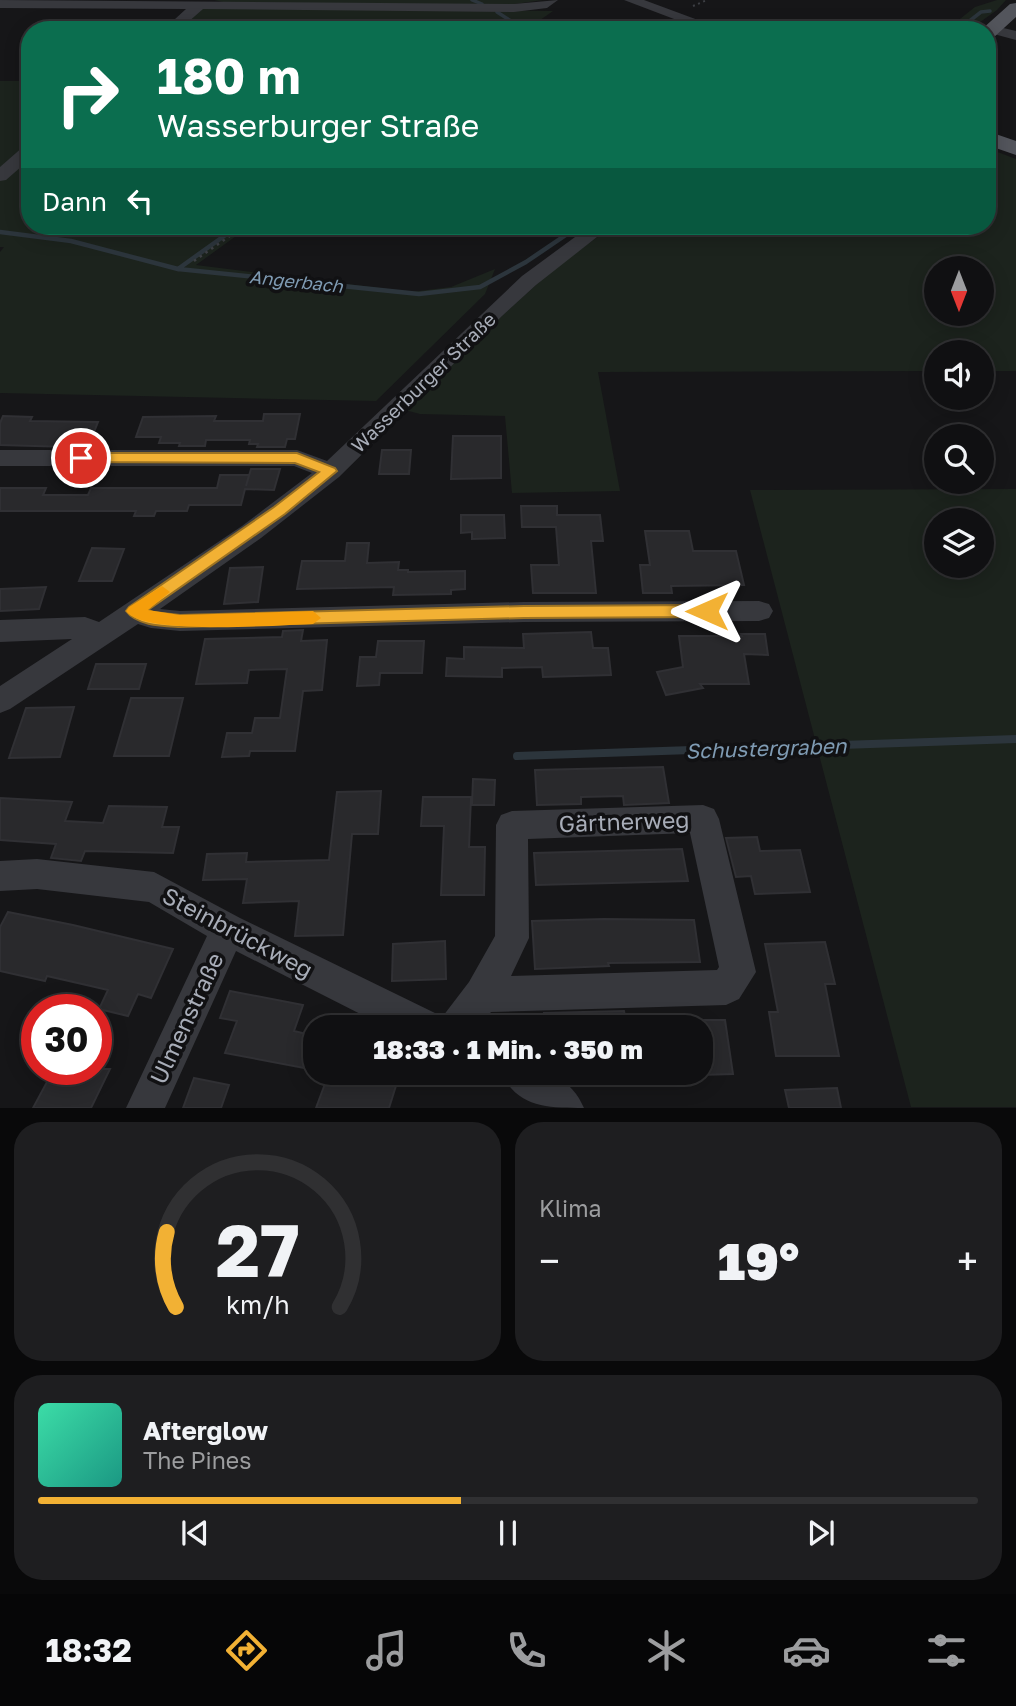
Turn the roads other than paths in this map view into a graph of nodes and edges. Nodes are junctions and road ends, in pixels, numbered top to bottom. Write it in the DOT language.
graph roads {
  1 [pos="551,0"];
  2 [pos="631,0"];
  3 [pos="202,2"];
  4 [pos="0,4"];
  5 [pos="1016,8"];
  6 [pos="180,21"];
  7 [pos="692,21"];
  8 [pos="996,27"];
  9 [pos="996,33"];
  10 [pos="1016,36"];
  11 [pos="996,141"];
  12 [pos="1016,149"];
  13 [pos="21,158"];
  14 [pos="0,176"];
  15 [pos="590,235"];
  16 [pos="0,458"];
  17 [pos="330,471"];
  18 [pos="135,611"];
  19 [pos="759,611"];
  20 [pos="0,631"];
  21 [pos="100,633"];
  22 [pos="0,701"];
  23 [pos="0,876"];
  24 [pos="228,929"];
  25 [pos="482,995"];
  26 [pos="400,1015"];
  27 [pos="465,1015"];
  28 [pos="535,1085"];
  29 [pos="145,1108"];
  30 [pos="565,1108"];
  1 -- 3 [label="street"];
  2 -- 7 [label="street"];
  3 -- 4 [label="street"];
  3 -- 6 [label="street"];
  5 -- 8 [label="main road"];
  9 -- 10 [label="street"];
  11 -- 12 [label="main road"];
  13 -- 14 [label="street"];
  15 -- 17 [label="street, Wasserburger Straße"];
  16 -- 17 [label="street"];
  17 -- 18 [label="street, Wasserburger Straße"];
  18 -- 19 [label="street"];
  18 -- 21 [label="street, Wasserburger Straße"];
  20 -- 21 [label="street"];
  21 -- 22 [label="street, Wasserburger Straße"];
  23 -- 24 [label="street, Steinbrückweg"];
  24 -- 26 [label="street, Steinbrückweg"];
  24 -- 29 [label="street, Ulmenstraße"];
  25 -- 25 [label="street, Gärtnerweg"];
  25 -- 27 [label="street, Gärtnerweg"];
  28 -- 30 [label="street"];
}
